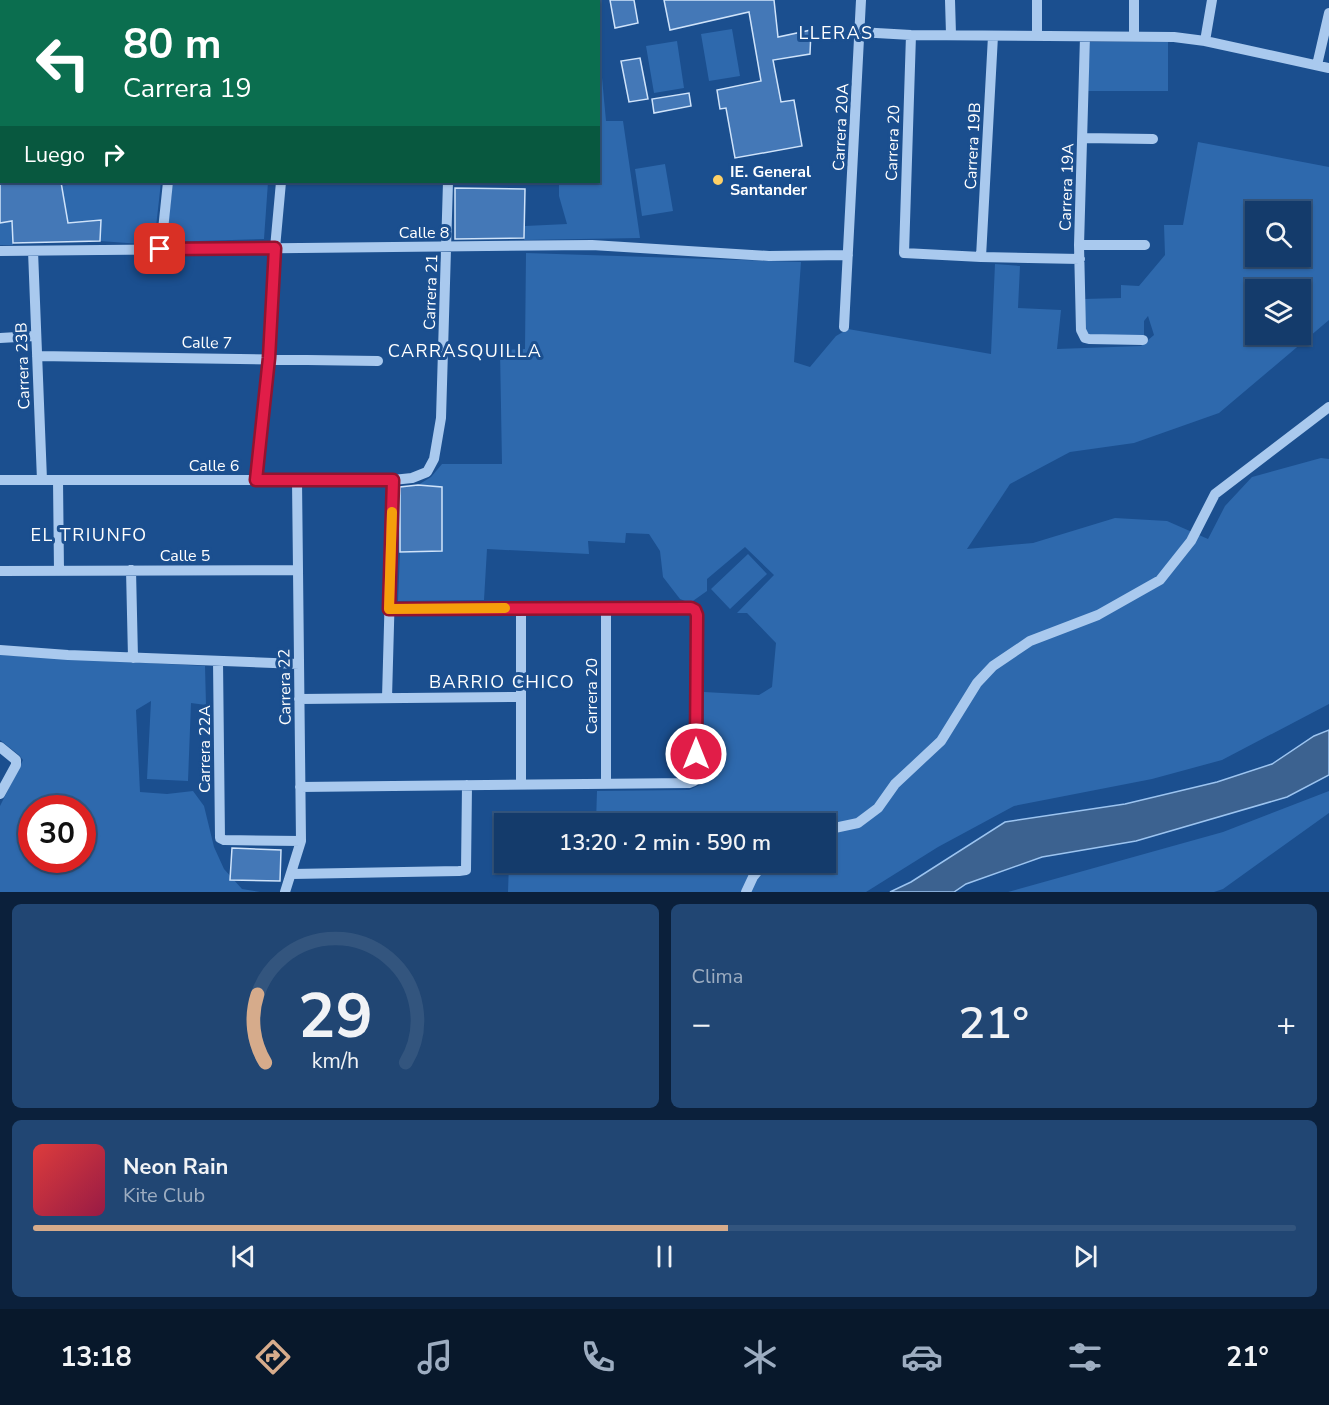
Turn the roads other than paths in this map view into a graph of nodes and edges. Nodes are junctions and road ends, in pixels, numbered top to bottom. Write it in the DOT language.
graph roads {
  1 [pos="861,0"];
  2 [pos="950,0"];
  3 [pos="1037,0"];
  4 [pos="1134,0"];
  5 [pos="1212,0"];
  6 [pos="1329,12"];
  7 [pos="859,32"];
  8 [pos="951,34"];
  9 [pos="911,35"];
  10 [pos="993,36"];
  11 [pos="1037,36"];
  12 [pos="1134,36"];
  13 [pos="1085,37"];
  14 [pos="1204,41"];
  15 [pos="1317,65"];
  16 [pos="1329,68"];
  17 [pos="1083,138"];
  18 [pos="1153,139"];
  19 [pos="168,183"];
  20 [pos="281,183"];
  21 [pos="448,183"];
  22 [pos="1079,244"];
  23 [pos="1145,245"];
  24 [pos="446,247"];
  25 [pos="275,248"];
  26 [pos="160,249"];
  27 [pos="0,251"];
  28 [pos="33,251"];
  29 [pos="848,255"];
  30 [pos="981,257"];
  31 [pos="1080,259"];
  32 [pos="844,327"];
  33 [pos="35,336"];
  34 [pos="0,338"];
  35 [pos="1143,340"];
  36 [pos="37,356"];
  37 [pos="269,358"];
  38 [pos="378,361"];
  39 [pos="1329,407"];
  40 [pos="427,472"];
  41 [pos="0,480"];
  42 [pos="42,480"];
  43 [pos="58,480"];
  44 [pos="256,480"];
  45 [pos="297,480"];
  46 [pos="393,480"];
  47 [pos="130,570"];
  48 [pos="298,570"];
  49 [pos="0,571"];
  50 [pos="59,571"];
  51 [pos="606,608"];
  52 [pos="389,609"];
  53 [pos="521,609"];
  54 [pos="0,650"];
  55 [pos="133,658"];
  56 [pos="218,660"];
  57 [pos="299,664"];
  58 [pos="521,697"];
  59 [pos="387,698"];
  60 [pos="299,699"];
  61 [pos="0,747"];
  62 [pos="606,783"];
  63 [pos="520,784"];
  64 [pos="467,785"];
  65 [pos="300,787"];
  66 [pos="0,794"];
  67 [pos="836,828"];
  68 [pos="301,842"];
  69 [pos="756,873"];
  70 [pos="291,874"];
  71 [pos="285,892"];
  72 [pos="747,892"];
  1 -- 7 [label="street, Carrera 20A"];
  2 -- 8 [label="street"];
  3 -- 11 [label="street"];
  4 -- 12 [label="street"];
  5 -- 14 [label="street"];
  6 -- 15 [label="street"];
  7 -- 9 [label="street"];
  7 -- 29 [label="street, Carrera 20A"];
  8 -- 9 [label="street"];
  8 -- 10 [label="street"];
  9 -- 30 [label="street, Carrera 20"];
  10 -- 11 [label="street"];
  10 -- 30 [label="street, Carrera 19B"];
  11 -- 13 [label="street"];
  12 -- 13 [label="street"];
  12 -- 14 [label="street"];
  13 -- 17 [label="street, Carrera 19A"];
  14 -- 15 [label="street"];
  15 -- 16 [label="street"];
  17 -- 18 [label="street"];
  17 -- 22 [label="street, Carrera 19A"];
  19 -- 26 [label="street"];
  20 -- 25 [label="street"];
  21 -- 24 [label="street, Carrera 21"];
  22 -- 23 [label="street"];
  22 -- 31 [label="street, Carrera 19A"];
  24 -- 25 [label="street, Calle 8"];
  24 -- 29 [label="street, Calle 8"];
  24 -- 40 [label="street, Carrera 21"];
  25 -- 26 [label="street, Calle 8"];
  25 -- 37 [label="street"];
  26 -- 28 [label="street, Calle 8"];
  27 -- 28 [label="street, Calle 8"];
  28 -- 33 [label="street, Carrera 23B"];
  29 -- 32 [label="street, Carrera 20A"];
  30 -- 31 [label="street"];
  31 -- 35 [label="street, Carrera 19A"];
  33 -- 34 [label="street"];
  33 -- 36 [label="street, Carrera 23B"];
  36 -- 37 [label="street, Calle 7"];
  36 -- 42 [label="street, Carrera 23B"];
  37 -- 38 [label="street, Calle 7"];
  37 -- 44 [label="street"];
  39 -- 67 [label="street"];
  40 -- 46 [label="street, Calle 6"];
  41 -- 42 [label="street, Calle 6"];
  42 -- 43 [label="street, Calle 6"];
  43 -- 44 [label="street, Calle 6"];
  43 -- 50 [label="street"];
  44 -- 45 [label="street, Calle 6"];
  45 -- 46 [label="street, Calle 6"];
  45 -- 48 [label="street, Carrera 22"];
  46 -- 52 [label="street"];
  47 -- 48 [label="street, Calle 5"];
  47 -- 50 [label="street, Calle 5"];
  47 -- 55 [label="street"];
  48 -- 57 [label="street, Carrera 22"];
  49 -- 50 [label="street, Calle 5"];
  51 -- 53 [label="street"];
  51 -- 62 [label="street, Carrera 20"];
  51 -- 62 [label="street"];
  52 -- 53 [label="street"];
  52 -- 59 [label="street"];
  53 -- 58 [label="street"];
  54 -- 55 [label="street"];
  55 -- 56 [label="street"];
  56 -- 57 [label="street"];
  56 -- 68 [label="street, Carrera 22A"];
  57 -- 60 [label="street, Carrera 22"];
  58 -- 59 [label="street"];
  58 -- 63 [label="street"];
  59 -- 60 [label="street"];
  60 -- 65 [label="street, Carrera 22"];
  61 -- 66 [label="street"];
  62 -- 63 [label="street"];
  63 -- 64 [label="street"];
  64 -- 65 [label="street"];
  64 -- 70 [label="street"];
  65 -- 68 [label="street, Carrera 22"];
  68 -- 70 [label="street, Carrera 22"];
  69 -- 72 [label="street"];
  70 -- 71 [label="street, Carrera 22"];
}
